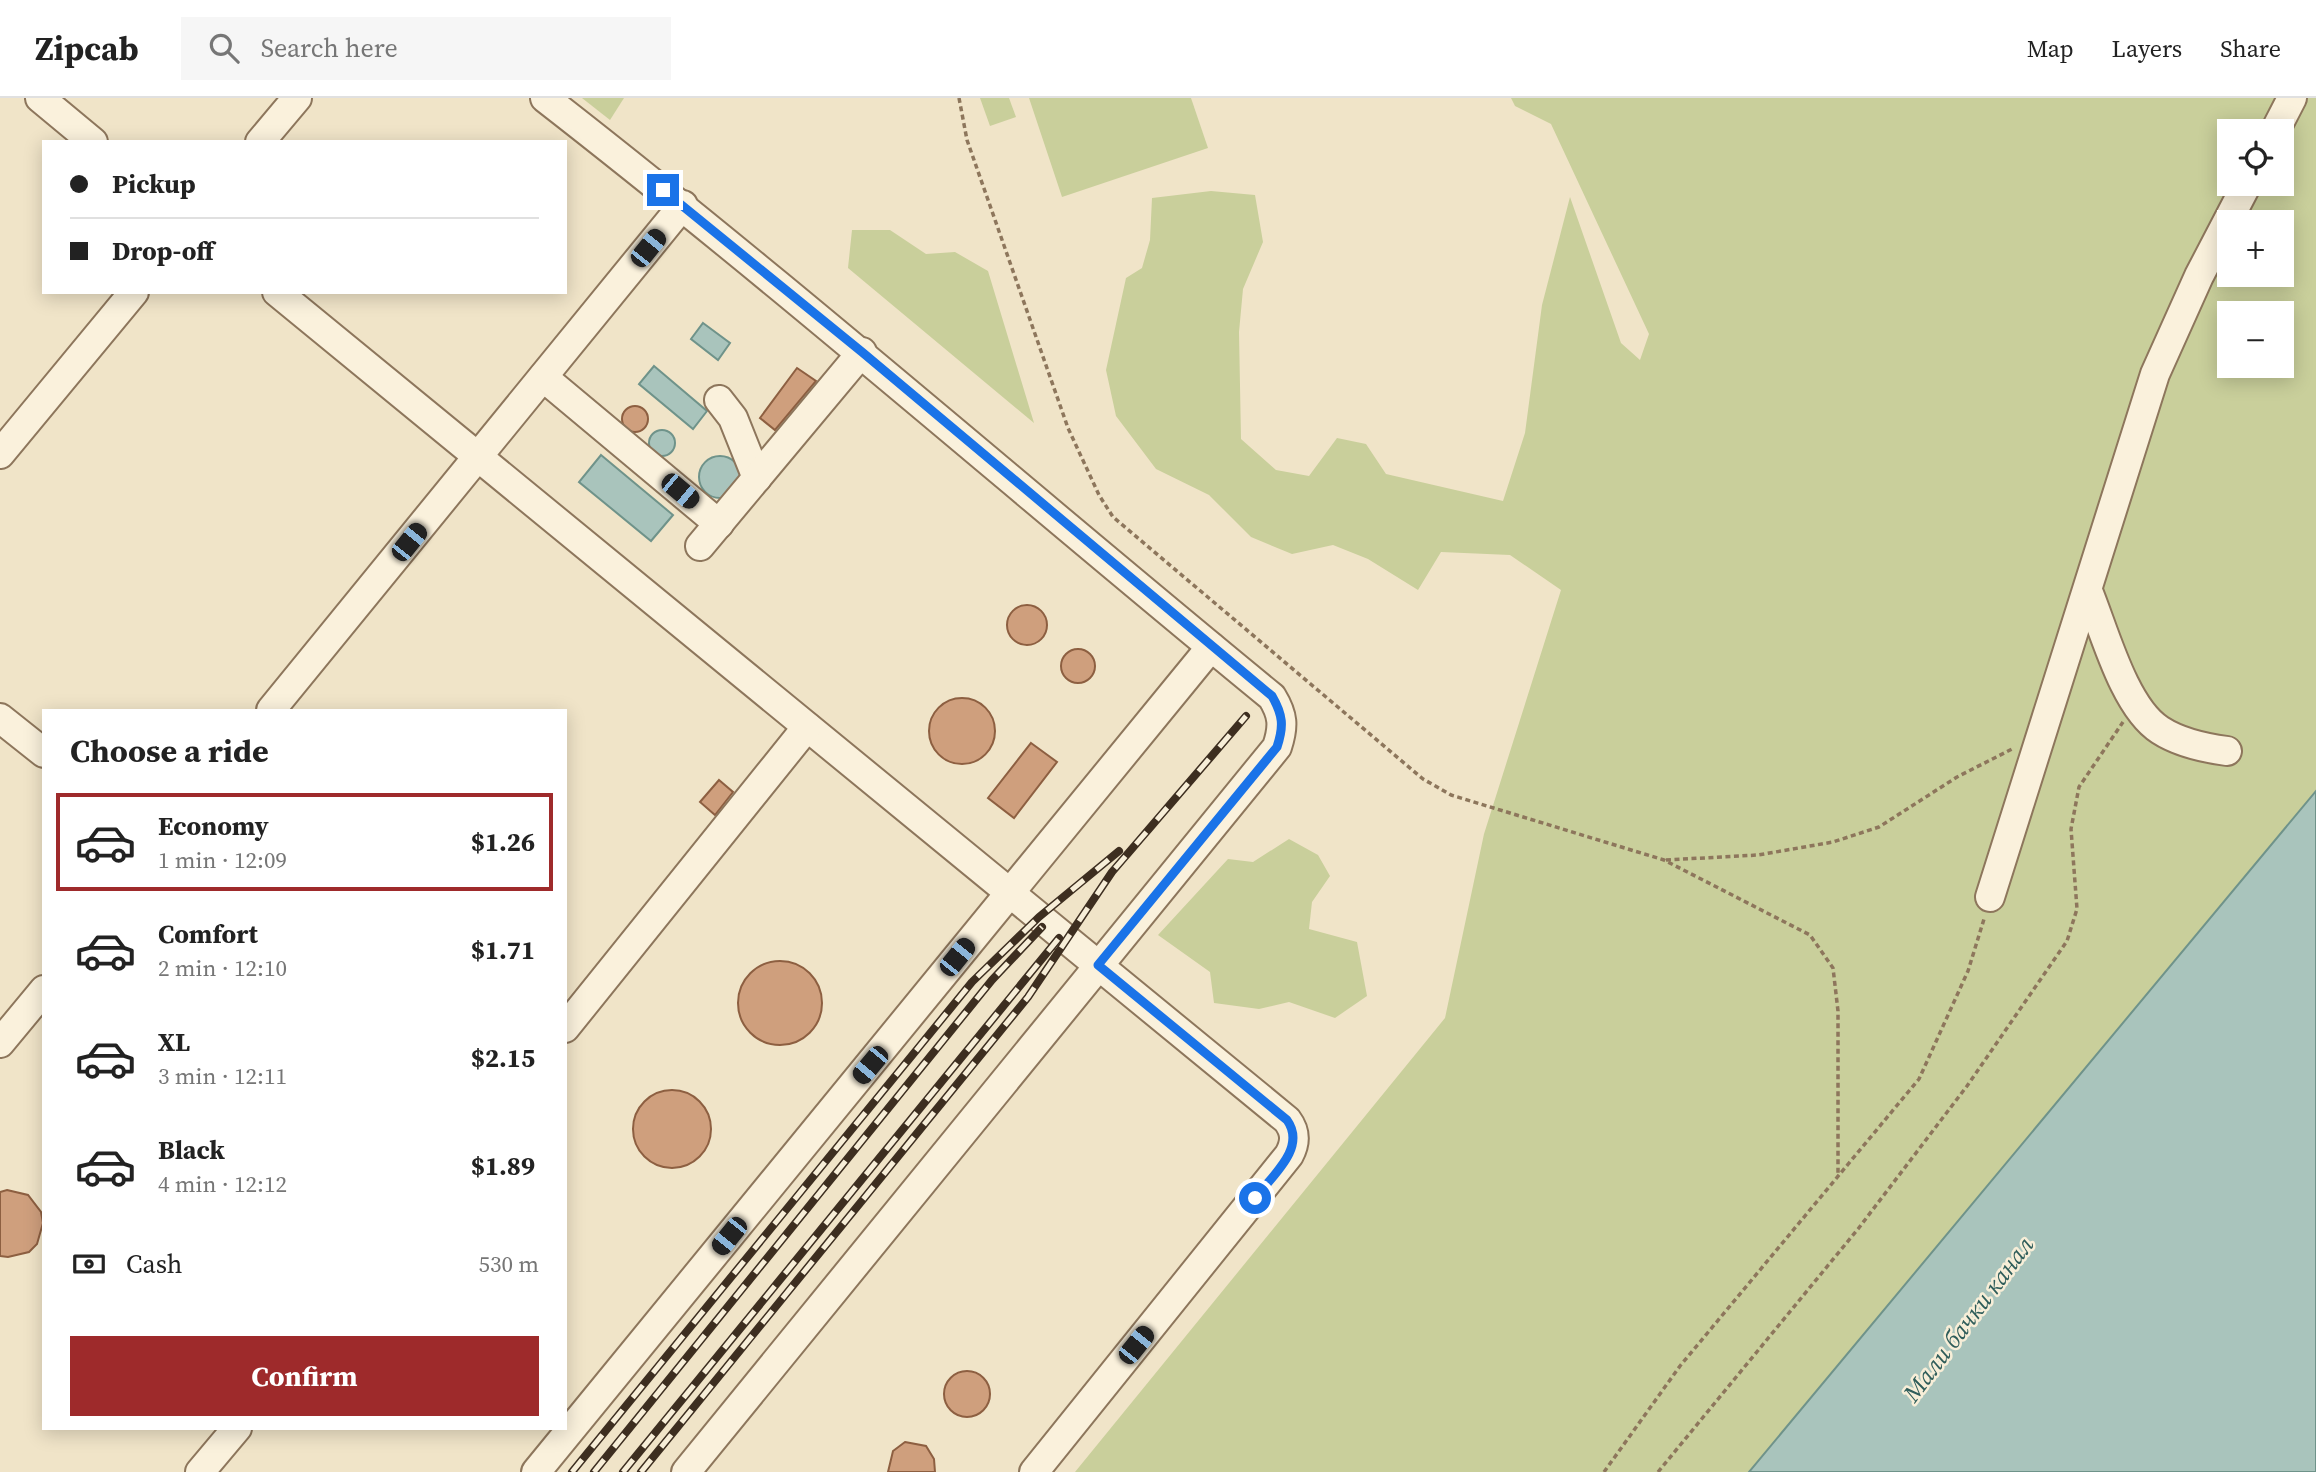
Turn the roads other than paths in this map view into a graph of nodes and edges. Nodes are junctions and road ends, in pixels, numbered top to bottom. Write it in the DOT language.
graph roads {
  1 [pos="40,98"];
  2 [pos="297,98"];
  3 [pos="545,98"];
  4 [pos="2292,98"];
  5 [pos="2281,119"];
  6 [pos="91,140"];
  7 [pos="262,140"];
  8 [pos="2241,196"];
  9 [pos="683,205"];
  10 [pos="132,294"];
  11 [pos="279,294"];
  12 [pos="862,352"];
  13 [pos="543,377"];
  14 [pos="719,400"];
  15 [pos="0,454"];
  16 [pos="478,457"];
  17 [pos="757,478"];
  18 [pos="719,524"];
  19 [pos="700,546"];
  20 [pos="2088,590"];
  21 [pos="1211,647"];
  22 [pos="272,709"];
  23 [pos="0,718"];
  24 [pos="807,727"];
  25 [pos="42,751"];
  26 [pos="2227,751"];
  27 [pos="1010,893"];
  28 [pos="1990,897"];
  29 [pos="1098,965"];
  30 [pos="42,992"];
  31 [pos="567,1026"];
  32 [pos="0,1043"];
  33 [pos="235,1430"];
  34 [pos="200,1472"];
  35 [pos="536,1472"];
  36 [pos="686,1472"];
  37 [pos="1034,1472"];
  1 -- 6 [label="street"];
  2 -- 7 [label="street"];
  3 -- 9 [label="street"];
  4 -- 5 [label="street"];
  8 -- 20 [label="street"];
  9 -- 12 [label="street"];
  9 -- 13 [label="street"];
  10 -- 15 [label="street"];
  11 -- 16 [label="street"];
  12 -- 17 [label="street"];
  12 -- 21 [label="street"];
  13 -- 16 [label="street"];
  13 -- 18 [label="street"];
  14 -- 17 [label="street"];
  16 -- 22 [label="street"];
  16 -- 24 [label="street"];
  17 -- 18 [label="street"];
  18 -- 19 [label="street"];
  20 -- 26 [label="street"];
  20 -- 28 [label="street"];
  21 -- 27 [label="street"];
  21 -- 29 [label="street"];
  23 -- 25 [label="street"];
  24 -- 27 [label="street"];
  24 -- 31 [label="street"];
  27 -- 29 [label="street"];
  27 -- 35 [label="street"];
  29 -- 36 [label="street"];
  29 -- 37 [label="street"];
  30 -- 32 [label="street"];
  33 -- 34 [label="street"];
}
